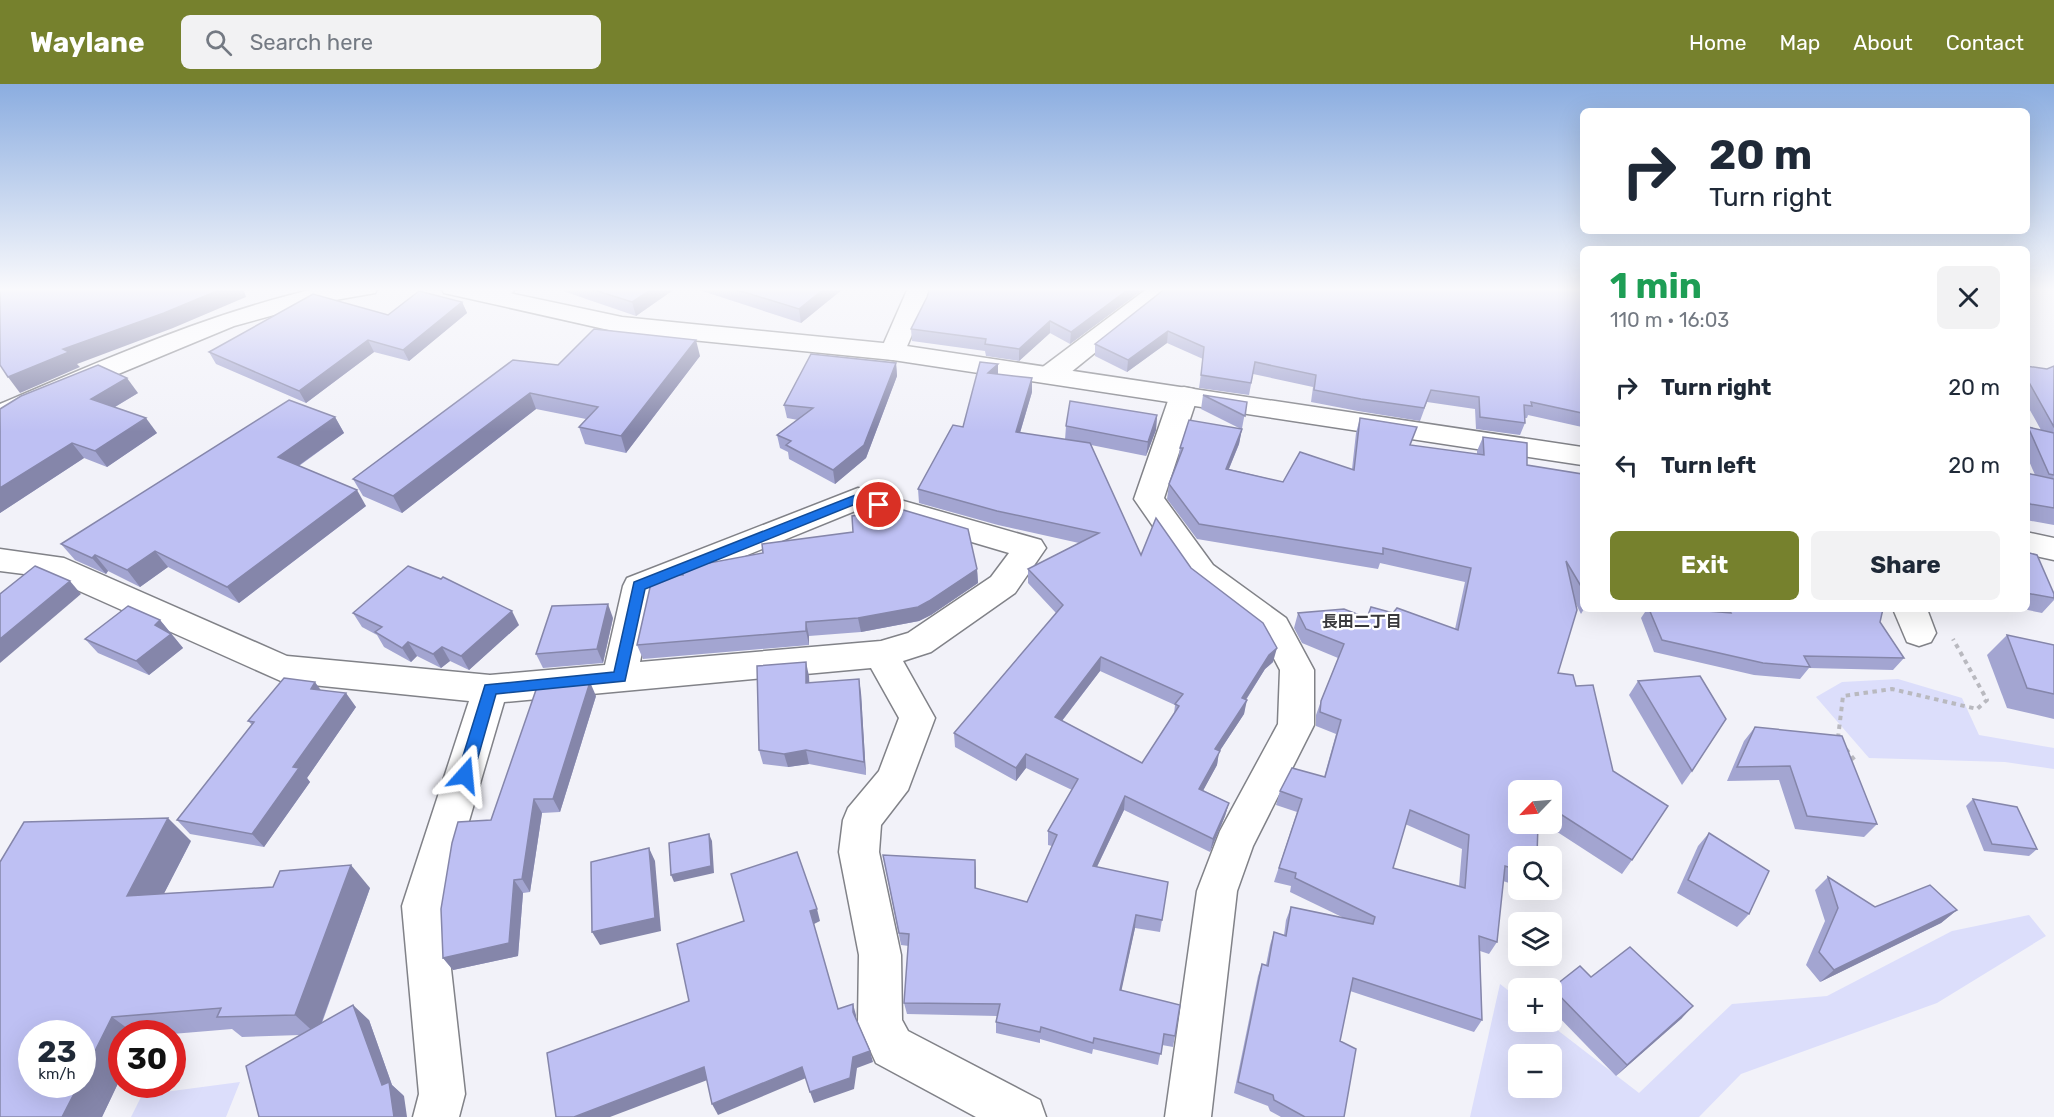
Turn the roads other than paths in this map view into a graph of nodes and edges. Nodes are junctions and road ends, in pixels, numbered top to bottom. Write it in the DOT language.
graph roads {
  1 [pos="179,336"];
  2 [pos="734,336"];
  3 [pos="900,336"];
  4 [pos="1095,336"];
  5 [pos="893,352"];
  6 [pos="1050,375"];
  7 [pos="1184,395"];
  8 [pos="1,412"];
  9 [pos="1580,456"];
  10 [pos="2030,544"];
  11 [pos="2054,549"];
  12 [pos="0,560"];
  13 [pos="880,654"];
  14 [pos="620,677"];
  15 [pos="490,689"];
  16 [pos="436,1117"];
  17 [pos="1023,1117"];
  18 [pos="1188,1117"];
  1 -- 8 [label="street"];
  2 -- 5 [label="street"];
  3 -- 5 [label="street"];
  4 -- 6 [label="street"];
  5 -- 6 [label="street"];
  6 -- 7 [label="street"];
  7 -- 9 [label="street"];
  7 -- 18 [label="street"];
  10 -- 11 [label="street"];
  12 -- 15 [label="street"];
  13 -- 14 [label="street"];
  13 -- 14 [label="street"];
  13 -- 17 [label="street"];
  14 -- 15 [label="street"];
  15 -- 16 [label="street"];
}
